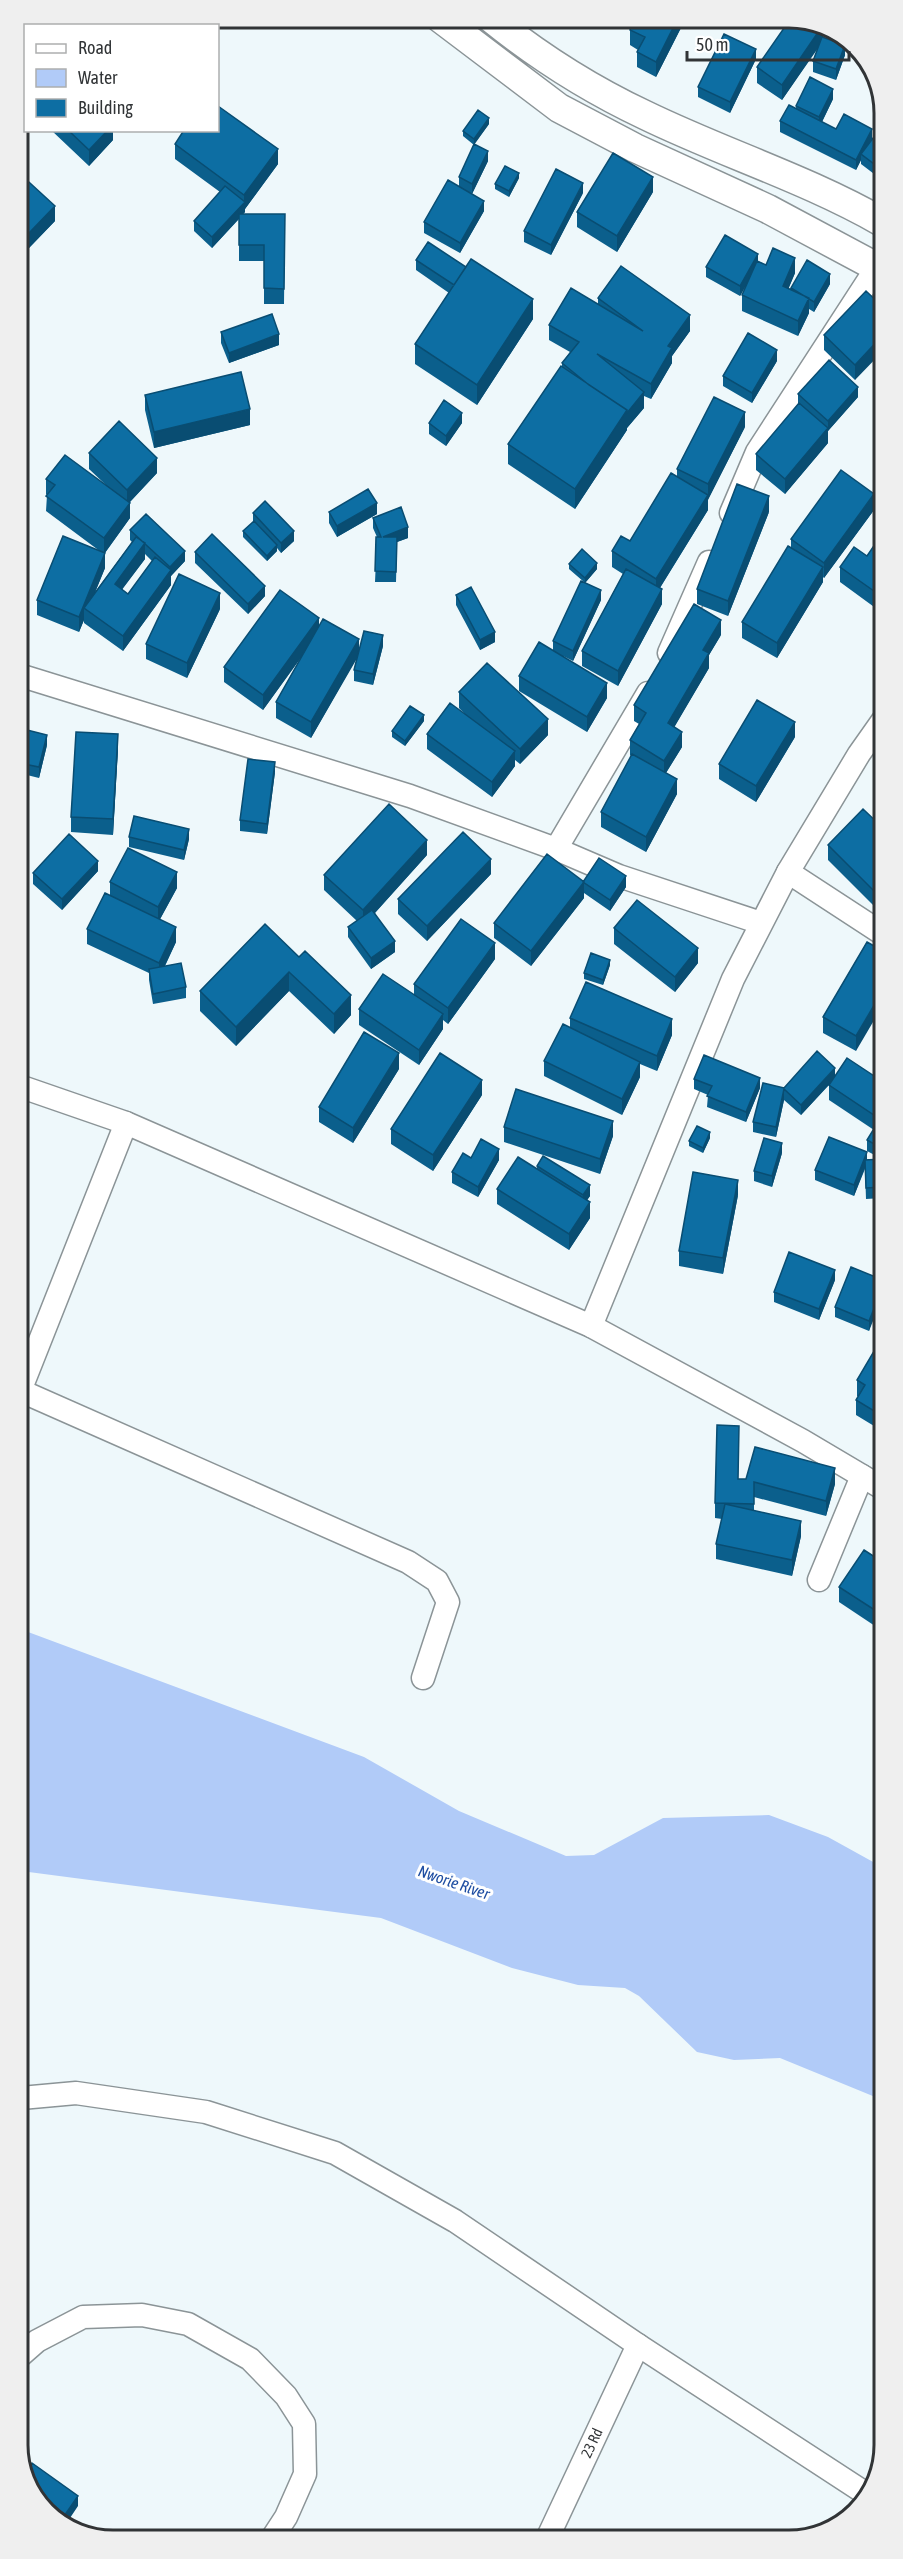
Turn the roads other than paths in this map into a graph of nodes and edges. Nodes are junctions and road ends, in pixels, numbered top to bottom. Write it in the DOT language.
graph roads {
  1 [pos="454,28"];
  2 [pos="504,29"];
  3 [pos="874,217"];
  4 [pos="874,265"];
  5 [pos="874,277"];
  6 [pos="29,678"];
  7 [pos="874,733"];
  8 [pos="556,849"];
  9 [pos="788,872"];
  10 [pos="761,923"];
  11 [pos="874,928"];
  12 [pos="29,1089"];
  13 [pos="126,1124"];
  14 [pos="591,1326"];
  15 [pos="28,1370"];
  16 [pos="28,1395"];
  17 [pos="862,1476"];
  18 [pos="874,1483"];
  19 [pos="819,1580"];
  20 [pos="423,1678"];
  21 [pos="28,2097"];
  22 [pos="638,2345"];
  23 [pos="28,2349"];
  24 [pos="861,2491"];
  25 [pos="278,2530"];
  26 [pos="551,2530"];
  1 -- 4 [label="main road"];
  2 -- 3 [label="main road"];
  5 -- 8 [label="street"];
  6 -- 8 [label="street"];
  7 -- 9 [label="street"];
  8 -- 10 [label="street"];
  9 -- 10 [label="street"];
  9 -- 11 [label="street"];
  10 -- 14 [label="street"];
  12 -- 13 [label="street"];
  13 -- 14 [label="street"];
  13 -- 15 [label="street"];
  14 -- 17 [label="street"];
  16 -- 20 [label="street"];
  17 -- 18 [label="street"];
  17 -- 19 [label="street"];
  21 -- 22 [label="street"];
  22 -- 24 [label="street"];
  22 -- 26 [label="street, 23 Rd"];
  23 -- 25 [label="street"];
}
